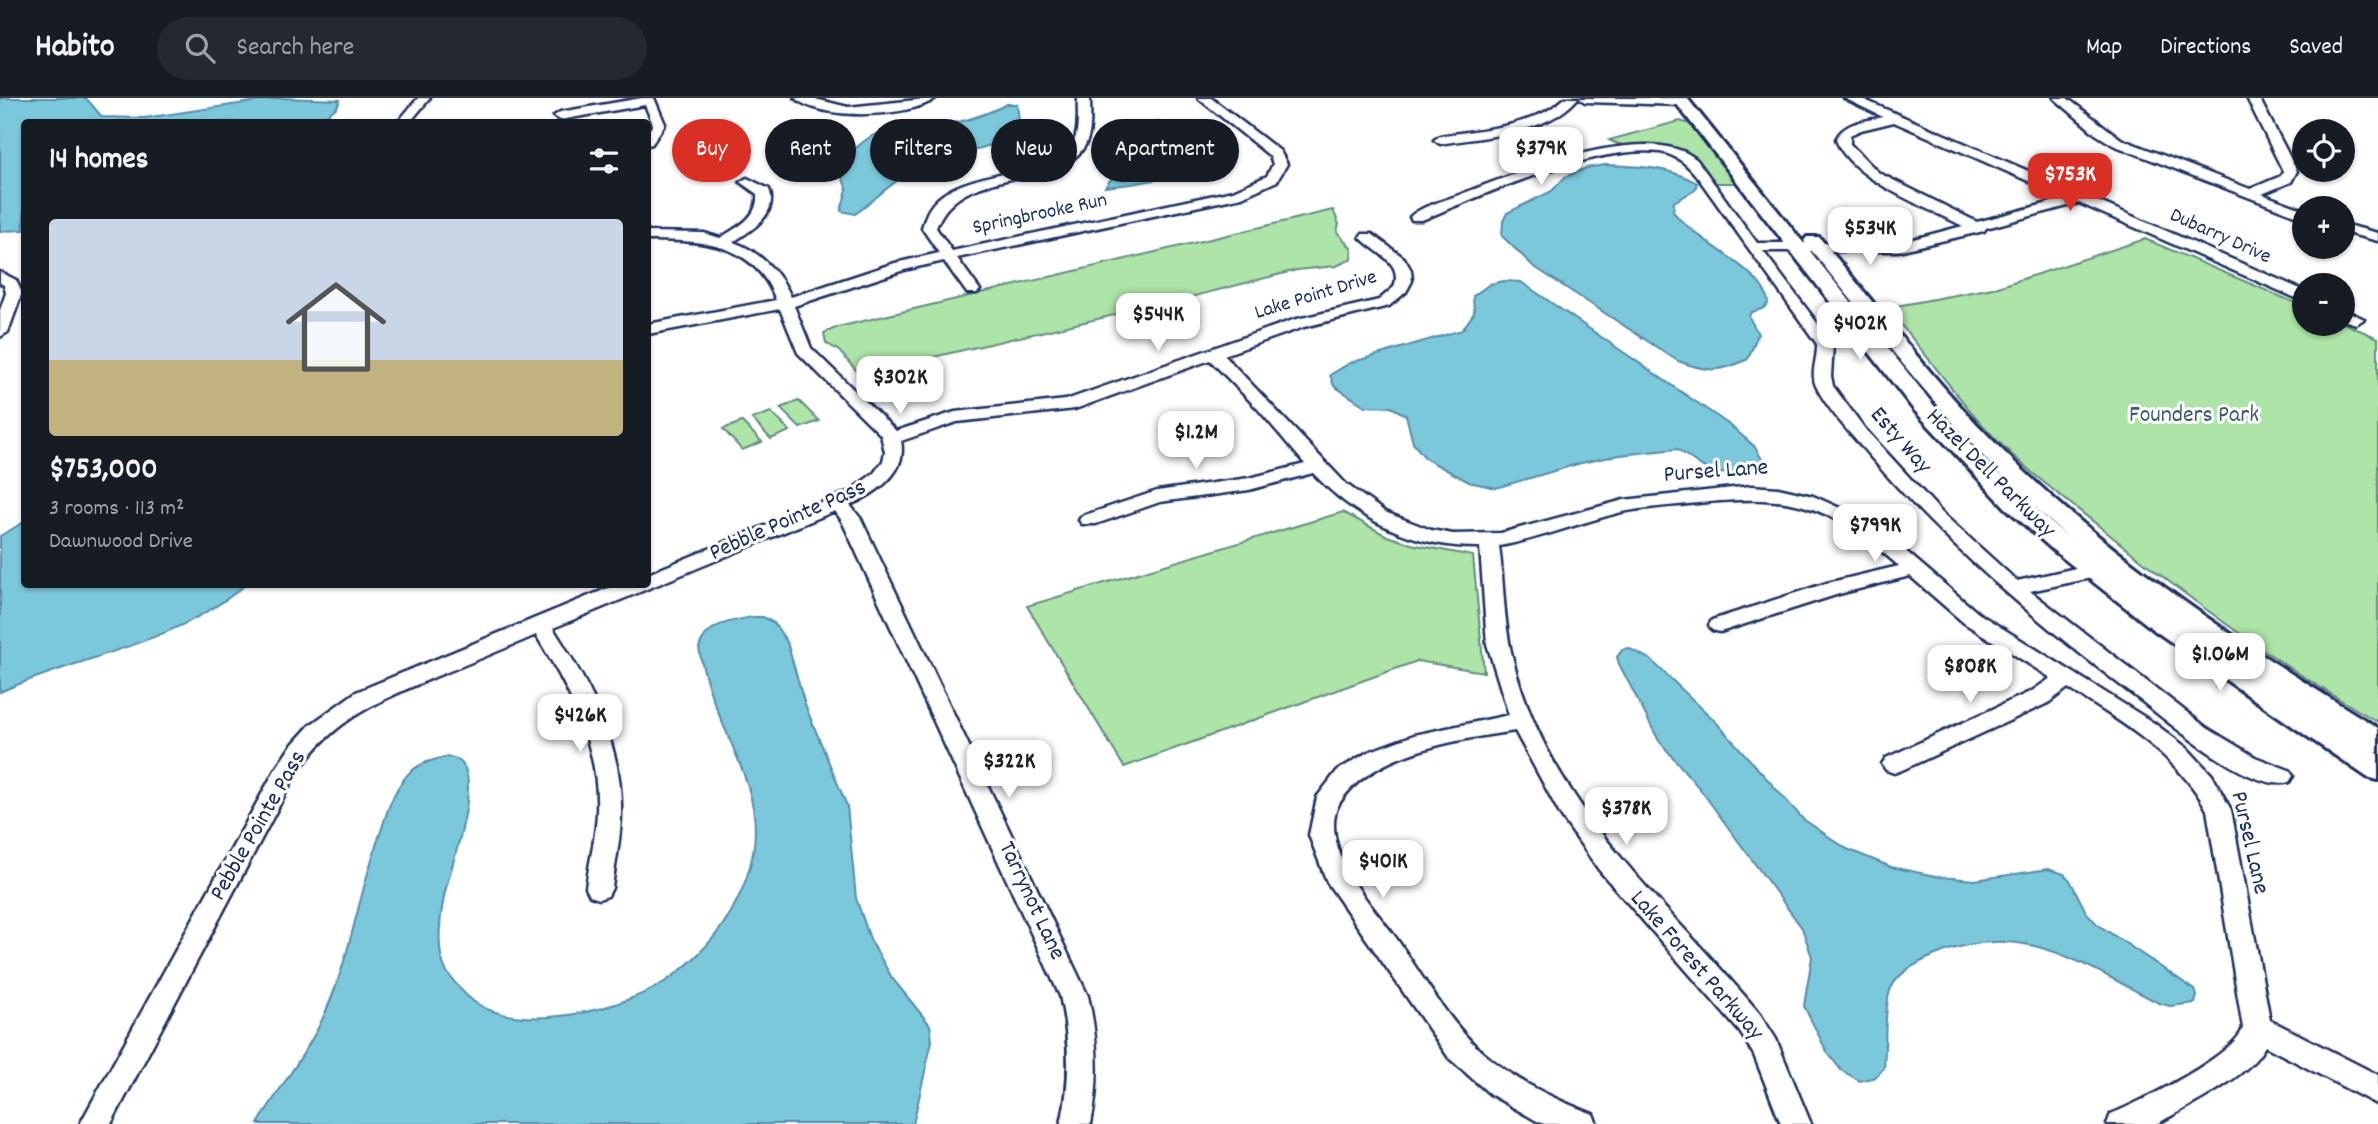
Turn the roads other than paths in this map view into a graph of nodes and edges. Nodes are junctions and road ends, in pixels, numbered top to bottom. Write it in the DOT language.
graph roads {
  1 [pos="424,98"];
  2 [pos="801,98"];
  3 [pos="930,98"];
  4 [pos="1084,98"];
  5 [pos="1204,98"];
  6 [pos="1572,98"];
  7 [pos="1585,98"];
  8 [pos="1850,98"];
  9 [pos="2060,98"];
  10 [pos="2253,98"];
  11 [pos="1686,99"];
  12 [pos="649,100"];
  13 [pos="560,116"];
  14 [pos="1895,118"];
  15 [pos="406,119"];
  16 [pos="651,136"];
  17 [pos="1440,140"];
  18 [pos="747,182"];
  19 [pos="2249,194"];
  20 [pos="2080,199"];
  21 [pos="2292,210"];
  22 [pos="1417,217"];
  23 [pos="1979,228"];
  24 [pos="2355,231"];
  25 [pos="651,236"];
  26 [pos="1367,237"];
  27 [pos="2378,237"];
  28 [pos="723,242"];
  29 [pos="1753,247"];
  30 [pos="1813,247"];
  31 [pos="947,256"];
  32 [pos="0,277"];
  33 [pos="972,290"];
  34 [pos="2292,291"];
  35 [pos="785,303"];
  36 [pos="651,328"];
  37 [pos="0,332"];
  38 [pos="1212,353"];
  39 [pos="892,438"];
  40 [pos="1315,467"];
  41 [pos="838,503"];
  42 [pos="1089,520"];
  43 [pos="1489,542"];
  44 [pos="1914,569"];
  45 [pos="2094,571"];
  46 [pos="651,580"];
  47 [pos="628,588"];
  48 [pos="2014,588"];
  49 [pos="540,624"];
  50 [pos="1720,625"];
  51 [pos="2066,678"];
  52 [pos="1523,721"];
  53 [pos="2378,742"];
  54 [pos="1894,764"];
  55 [pos="2378,769"];
  56 [pos="2281,776"];
  57 [pos="599,888"];
  58 [pos="2257,1028"];
  59 [pos="2378,1091"];
  60 [pos="95,1124"];
  61 [pos="1076,1124"];
  62 [pos="1582,1124"];
  63 [pos="1796,1124"];
  64 [pos="2122,1124"];
  1 -- 15 [label="street"];
  2 -- 3 [label="street"];
  4 -- 31 [label="street"];
  5 -- 31 [label="street, Springbrooke Run"];
  6 -- 17 [label="street"];
  7 -- 11 [label="street"];
  8 -- 14 [label="street, Dubarry Drive"];
  9 -- 19 [label="street"];
  10 -- 19 [label="street"];
  11 -- 30 [label="main road, Hazel Dell Parkway"];
  12 -- 13 [label="street"];
  12 -- 16 [label="street"];
  14 -- 20 [label="street, Dubarry Drive"];
  14 -- 23 [label="street"];
  18 -- 28 [label="street"];
  19 -- 21 [label="street"];
  20 -- 23 [label="street"];
  20 -- 34 [label="street, Dubarry Drive"];
  22 -- 29 [label="street, Esty Way"];
  23 -- 30 [label="street"];
  24 -- 27 [label="street"];
  25 -- 28 [label="street"];
  26 -- 38 [label="street, Lake Point Drive"];
  28 -- 35 [label="street"];
  29 -- 30 [label="street"];
  29 -- 48 [label="street, Esty Way"];
  30 -- 45 [label="main road, Hazel Dell Parkway"];
  30 -- 53 [label="main road, Hazel Dell Parkway"];
  31 -- 33 [label="street"];
  31 -- 35 [label="street, Springbrooke Run"];
  32 -- 37 [label="street"];
  35 -- 36 [label="street, Springbrooke Run"];
  35 -- 39 [label="street"];
  38 -- 39 [label="street, Lake Point Drive"];
  38 -- 40 [label="street, Pursel Lane"];
  39 -- 41 [label="street, Pebble Pointe Pass"];
  40 -- 42 [label="street"];
  40 -- 43 [label="street, Pursel Lane"];
  41 -- 46 [label="street, Pebble Pointe Pass"];
  41 -- 61 [label="street, Tarrynot Lane"];
  43 -- 44 [label="street, Pursel Lane"];
  43 -- 52 [label="street, Lake Forest Parkway"];
  44 -- 50 [label="street"];
  44 -- 51 [label="street, Pursel Lane"];
  45 -- 48 [label="street"];
  45 -- 55 [label="main road, Hazel Dell Parkway"];
  47 -- 49 [label="street, Pebble Pointe Pass"];
  48 -- 56 [label="street, Esty Way"];
  49 -- 57 [label="street"];
  49 -- 60 [label="street, Pebble Pointe Pass"];
  51 -- 54 [label="street"];
  51 -- 58 [label="street, Pursel Lane"];
  52 -- 62 [label="street"];
  52 -- 63 [label="street, Lake Forest Parkway"];
  58 -- 59 [label="street"];
  58 -- 64 [label="street"];
}
